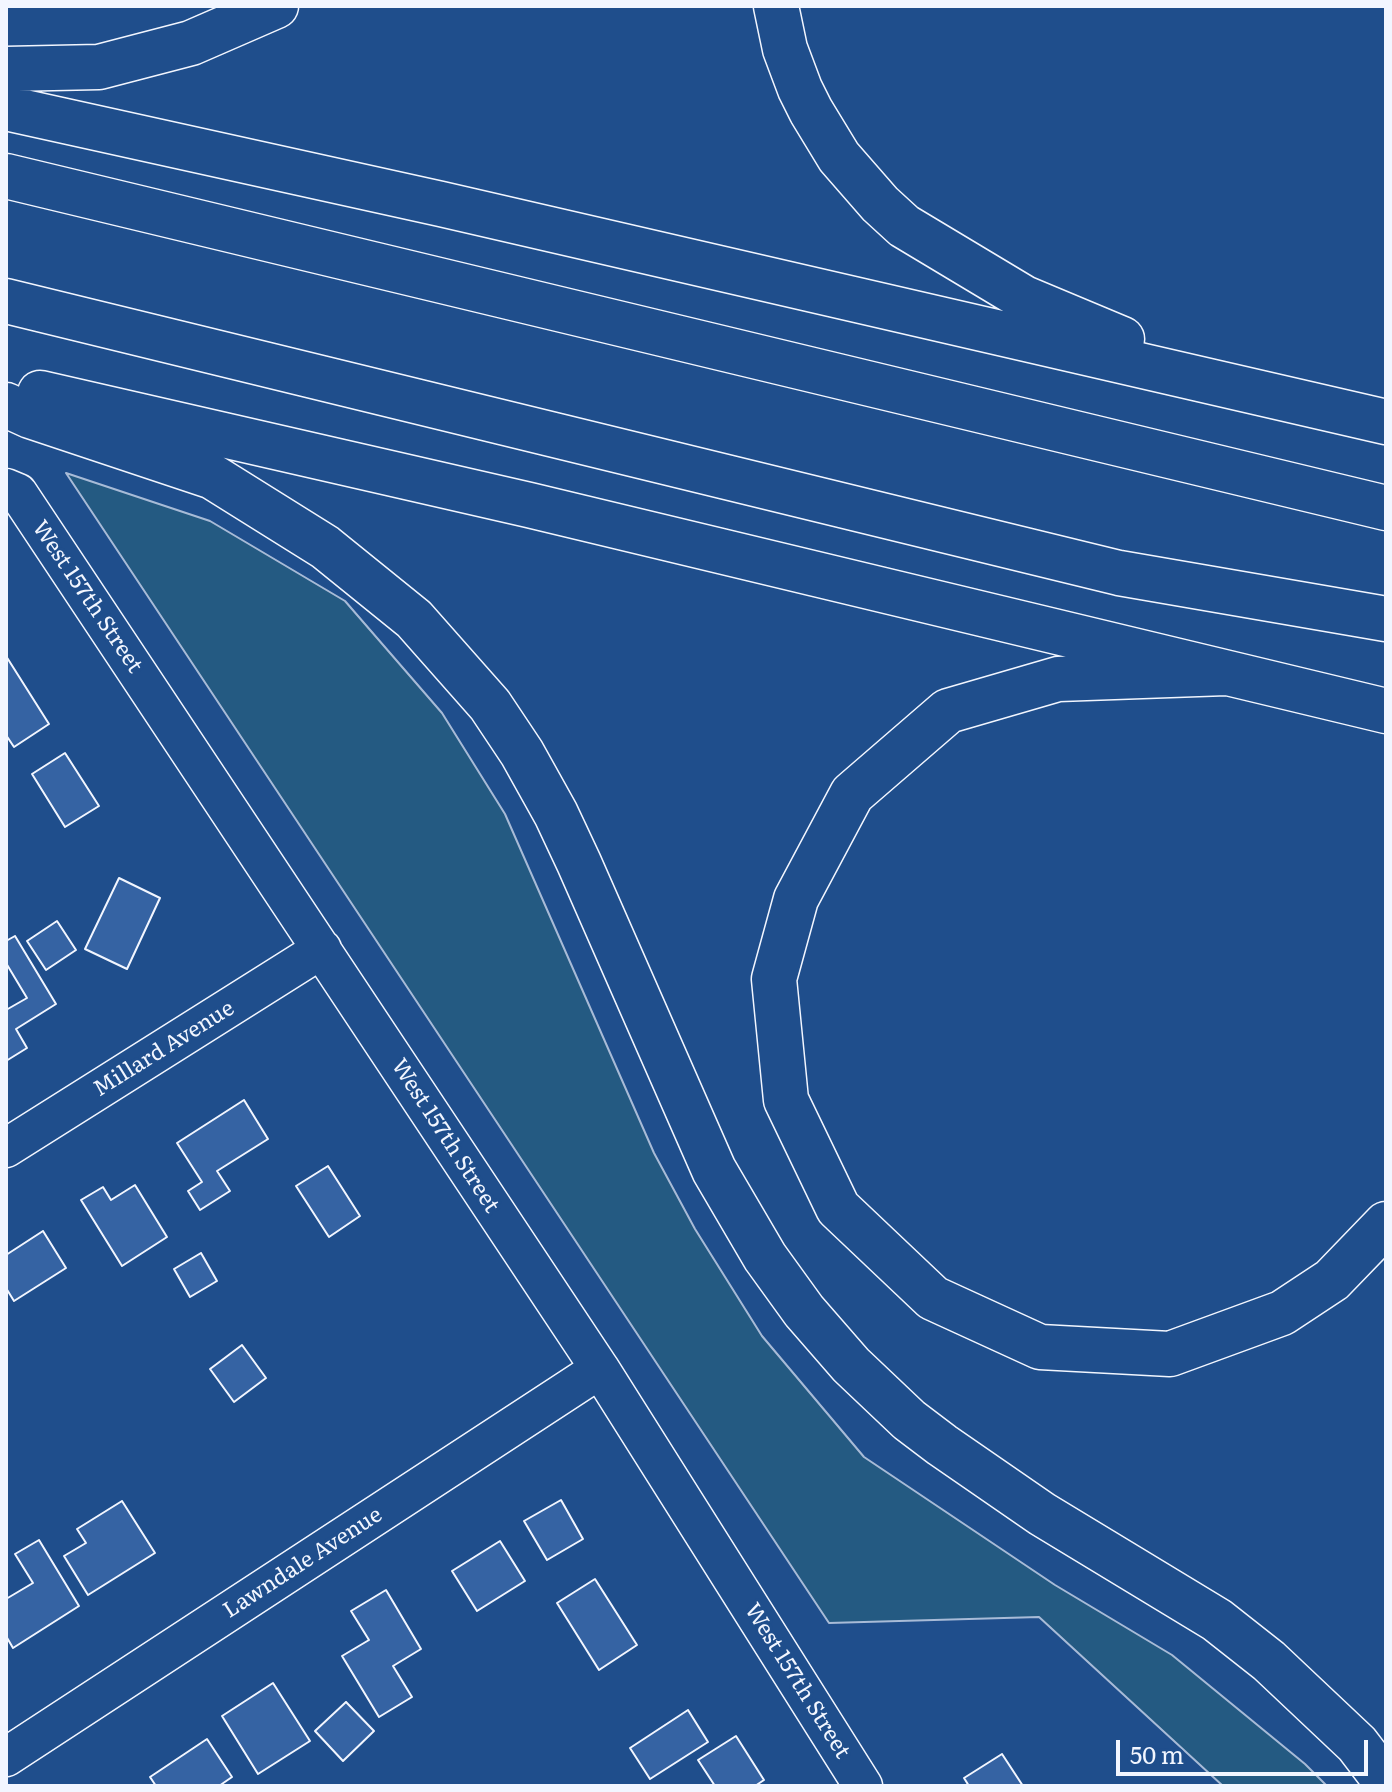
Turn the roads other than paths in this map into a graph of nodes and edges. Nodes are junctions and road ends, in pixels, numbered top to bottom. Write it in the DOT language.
graph roads {
  1 [pos="276,6"];
  2 [pos="776,6"];
  3 [pos="6,69"];
  4 [pos="6,108"];
  5 [pos="6,176"];
  6 [pos="6,301"];
  7 [pos="6,386"];
  8 [pos="1231,386"];
  9 [pos="6,405"];
  10 [pos="1386,422"];
  11 [pos="12,491"];
  12 [pos="1386,508"];
  13 [pos="1386,619"];
  14 [pos="1226,673"];
  15 [pos="1386,711"];
  16 [pos="322,949"];
  17 [pos="6,1148"];
  18 [pos="1386,1224"];
  19 [pos="600,1369"];
  20 [pos="6,1757"];
  21 [pos="1386,1782"];
  22 [pos="863,1786"];
  1 -- 3 [label="highway"];
  2 -- 8 [label="highway"];
  4 -- 8 [label="highway"];
  5 -- 12 [label="highway"];
  6 -- 13 [label="highway"];
  7 -- 14 [label="highway"];
  8 -- 10 [label="highway"];
  9 -- 21 [label="highway"];
  11 -- 16 [label="street, West 157th Street"];
  14 -- 15 [label="highway"];
  14 -- 18 [label="highway"];
  16 -- 17 [label="street, Millard Avenue"];
  16 -- 19 [label="street, West 157th Street"];
  19 -- 20 [label="street, Lawndale Avenue"];
  19 -- 22 [label="street, West 157th Street"];
}
